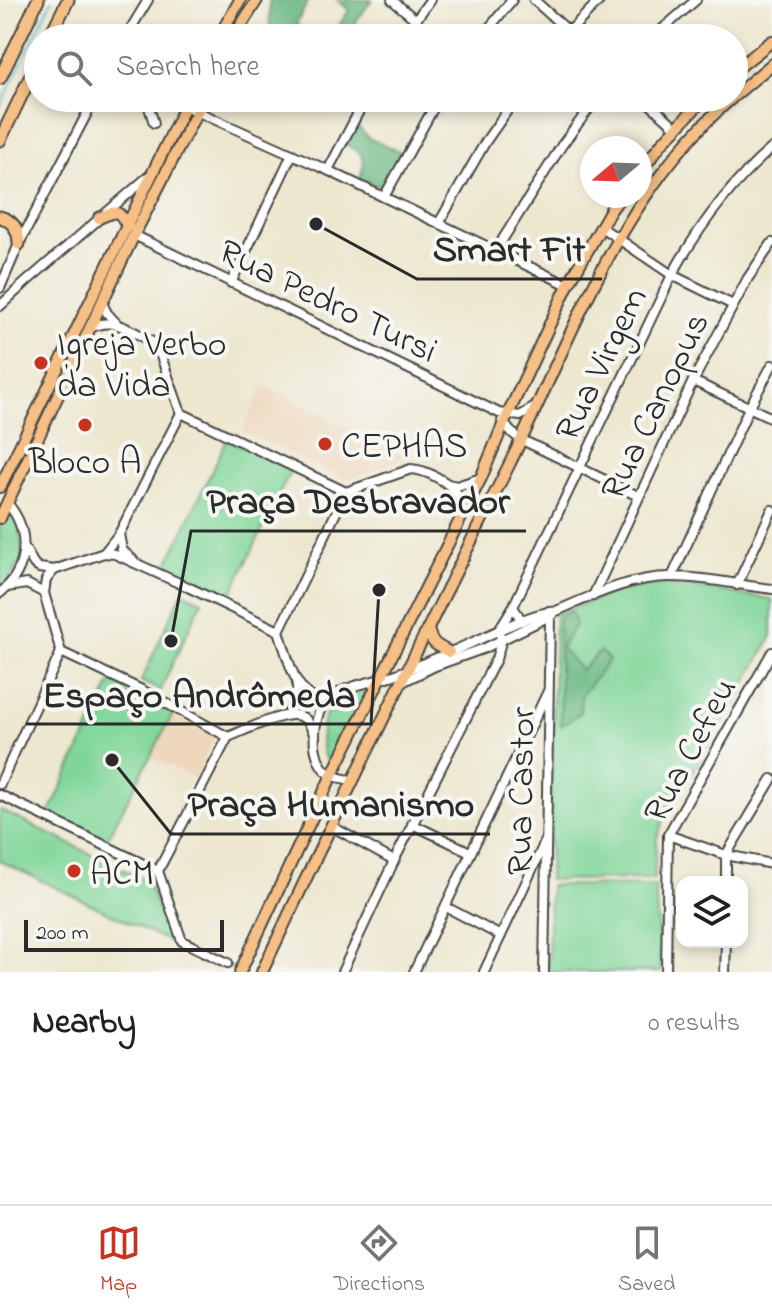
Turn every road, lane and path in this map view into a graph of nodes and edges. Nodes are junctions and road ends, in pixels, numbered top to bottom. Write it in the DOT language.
graph roads {
  1 [pos="38,0"];
  2 [pos="68,0"];
  3 [pos="148,0"];
  4 [pos="240,0"];
  5 [pos="257,0"];
  6 [pos="392,0"];
  7 [pos="430,0"];
  8 [pos="512,0"];
  9 [pos="534,0"];
  10 [pos="600,0"];
  11 [pos="696,0"];
  12 [pos="416,20"];
  13 [pos="26,24"];
  14 [pos="56,24"];
  15 [pos="133,24"];
  16 [pos="226,24"];
  17 [pos="242,24"];
  18 [pos="413,24"];
  19 [pos="492,24"];
  20 [pos="557,24"];
  21 [pos="579,24"];
  22 [pos="668,24"];
  23 [pos="24,29"];
  24 [pos="772,41"];
  25 [pos="748,60"];
  26 [pos="772,64"];
  27 [pos="0,78"];
  28 [pos="748,83"];
  29 [pos="24,90"];
  30 [pos="88,112"];
  31 [pos="150,112"];
  32 [pos="182,112"];
  33 [pos="198,112"];
  34 [pos="359,112"];
  35 [pos="431,112"];
  36 [pos="506,112"];
  37 [pos="587,112"];
  38 [pos="659,112"];
  39 [pos="692,112"];
  40 [pos="715,112"];
  41 [pos="154,123"];
  42 [pos="677,128"];
  43 [pos="0,140"];
  44 [pos="772,148"];
  45 [pos="292,154"];
  46 [pos="652,156"];
  47 [pos="328,170"];
  48 [pos="154,172"];
  49 [pos="384,197"];
  50 [pos="613,208"];
  51 [pos="0,217"];
  52 [pos="99,218"];
  53 [pos="439,223"];
  54 [pos="126,224"];
  55 [pos="601,227"];
  56 [pos="134,235"];
  57 [pos="618,239"];
  58 [pos="772,243"];
  59 [pos="19,244"];
  60 [pos="496,250"];
  61 [pos="672,275"];
  62 [pos="231,283"];
  63 [pos="568,285"];
  64 [pos="0,288"];
  65 [pos="102,303"];
  66 [pos="733,305"];
  67 [pos="0,306"];
  68 [pos="118,325"];
  69 [pos="91,328"];
  70 [pos="772,365"];
  71 [pos="693,381"];
  72 [pos="537,406"];
  73 [pos="749,408"];
  74 [pos="181,413"];
  75 [pos="503,417"];
  76 [pos="772,418"];
  77 [pos="520,439"];
  78 [pos="495,447"];
  79 [pos="510,462"];
  80 [pos="579,467"];
  81 [pos="481,478"];
  82 [pos="447,484"];
  83 [pos="0,487"];
  84 [pos="346,492"];
  85 [pos="638,496"];
  86 [pos="7,503"];
  87 [pos="772,510"];
  88 [pos="462,517"];
  89 [pos="0,518"];
  90 [pos="119,534"];
  91 [pos="24,547"];
  92 [pos="104,553"];
  93 [pos="137,563"];
  94 [pos="54,570"];
  95 [pos="672,577"];
  96 [pos="737,585"];
  97 [pos="772,589"];
  98 [pos="3,590"];
  99 [pos="44,593"];
  100 [pos="593,596"];
  101 [pos="513,607"];
  102 [pos="551,613"];
  103 [pos="522,621"];
  104 [pos="428,627"];
  105 [pos="279,631"];
  106 [pos="500,635"];
  107 [pos="483,643"];
  108 [pos="61,652"];
  109 [pos="449,652"];
  110 [pos="772,652"];
  111 [pos="407,669"];
  112 [pos="489,671"];
  113 [pos="381,679"];
  114 [pos="297,684"];
  115 [pos="399,684"];
  116 [pos="549,688"];
  117 [pos="324,703"];
  118 [pos="288,714"];
  119 [pos="549,735"];
  120 [pos="228,737"];
  121 [pos="315,737"];
  122 [pos="526,739"];
  123 [pos="331,777"];
  124 [pos="772,779"];
  125 [pos="353,780"];
  126 [pos="0,784"];
  127 [pos="0,795"];
  128 [pos="412,824"];
  129 [pos="331,826"];
  130 [pos="668,835"];
  131 [pos="547,838"];
  132 [pos="470,852"];
  133 [pos="726,855"];
  134 [pos="394,861"];
  135 [pos="772,864"];
  136 [pos="158,871"];
  137 [pos="726,876"];
  138 [pos="446,907"];
  139 [pos="501,936"];
  140 [pos="726,948"];
  141 [pos="247,957"];
  142 [pos="228,963"];
  143 [pos="263,970"];
  144 [pos="241,972"];
  145 [pos="342,972"];
  146 [pos="414,972"];
  147 [pos="484,972"];
  148 [pos="544,972"];
  149 [pos="666,972"];
  150 [pos="725,972"];
  1 -- 13 [label="highway"];
  2 -- 14 [label="highway"];
  3 -- 15 [label="street"];
  4 -- 16 [label="main road"];
  5 -- 17 [label="main road"];
  6 -- 12 [label="street"];
  7 -- 12 [label="street"];
  8 -- 19 [label="street"];
  9 -- 20 [label="street"];
  10 -- 21 [label="street"];
  11 -- 22 [label="street"];
  12 -- 18 [label="street"];
  23 -- 27 [label="highway"];
  24 -- 25 [label="main road"];
  26 -- 28 [label="main road"];
  29 -- 43 [label="highway"];
  30 -- 59 [label="street"];
  31 -- 41 [label="street"];
  32 -- 48 [label="main road"];
  33 -- 45 [label="street"];
  33 -- 56 [label="main road"];
  34 -- 47 [label="street"];
  35 -- 49 [label="street"];
  36 -- 53 [label="street"];
  37 -- 60 [label="street"];
  38 -- 42 [label="street"];
  39 -- 42 [label="main road"];
  40 -- 57 [label="main road"];
  42 -- 46 [label="main road"];
  44 -- 61 [label="street, Rua Virgem"];
  45 -- 47 [label="street"];
  45 -- 62 [label="street"];
  47 -- 49 [label="street"];
  48 -- 52 [label="street"];
  48 -- 54 [label="main road"];
  49 -- 53 [label="street"];
  50 -- 55 [label="main road"];
  51 -- 59 [label="highway"];
  52 -- 54 [label="main road"];
  52 -- 67 [label="street"];
  53 -- 60 [label="street"];
  54 -- 56 [label="main road"];
  54 -- 83 [label="main road"];
  55 -- 57 [label="street"];
  55 -- 63 [label="main road"];
  56 -- 62 [label="street, Rua Pedro Tursi"];
  56 -- 65 [label="main road"];
  57 -- 61 [label="street"];
  57 -- 72 [label="main road"];
  58 -- 66 [label="street, Rua Canopus"];
  59 -- 64 [label="street"];
  60 -- 63 [label="street"];
  61 -- 66 [label="street"];
  61 -- 80 [label="street, Rua Virgem"];
  62 -- 75 [label="street, Rua Pedro Tursi"];
  63 -- 75 [label="main road"];
  65 -- 68 [label="street"];
  65 -- 69 [label="main road"];
  66 -- 71 [label="street, Rua Canopus"];
  68 -- 69 [label="street"];
  68 -- 74 [label="street"];
  69 -- 86 [label="main road"];
  70 -- 73 [label="street"];
  71 -- 73 [label="street"];
  71 -- 85 [label="street, Rua Canopus"];
  72 -- 75 [label="street"];
  72 -- 77 [label="main road"];
  73 -- 76 [label="street"];
  73 -- 95 [label="street"];
  74 -- 84 [label="street"];
  74 -- 90 [label="street"];
  75 -- 77 [label="street, Rua Pedro Tursi"];
  75 -- 78 [label="main road"];
  77 -- 79 [label="main road"];
  77 -- 80 [label="street, Rua Pedro Tursi"];
  78 -- 79 [label="main road"];
  78 -- 81 [label="main road"];
  79 -- 104 [label="main road"];
  80 -- 85 [label="street, Rua Pedro Tursi"];
  80 -- 101 [label="street, Rua Virgem"];
  81 -- 82 [label="street"];
  81 -- 88 [label="main road"];
  82 -- 84 [label="street"];
  82 -- 88 [label="street"];
  84 -- 105 [label="street"];
  85 -- 100 [label="street, Rua Canopus"];
  86 -- 89 [label="main road"];
  86 -- 91 [label="street"];
  87 -- 96 [label="street"];
  88 -- 113 [label="main road"];
  90 -- 92 [label="street"];
  90 -- 93 [label="street"];
  91 -- 94 [label="street"];
  91 -- 98 [label="street"];
  92 -- 93 [label="street"];
  92 -- 94 [label="street"];
  93 -- 105 [label="street"];
  94 -- 99 [label="street"];
  95 -- 96 [label="street"];
  95 -- 100 [label="street"];
  96 -- 97 [label="street"];
  98 -- 99 [label="street"];
  99 -- 108 [label="street"];
  100 -- 102 [label="street"];
  101 -- 103 [label="street"];
  101 -- 106 [label="street, Rua Virgem"];
  102 -- 103 [label="street"];
  102 -- 106 [label="street"];
  102 -- 116 [label="street, Rua Castor"];
  103 -- 106 [label="street"];
  104 -- 109 [label="main road"];
  104 -- 111 [label="main road"];
  105 -- 114 [label="street"];
  106 -- 107 [label="street"];
  106 -- 112 [label="street, Rua Virgem"];
  107 -- 109 [label="street"];
  107 -- 112 [label="street"];
  107 -- 115 [label="street"];
  108 -- 120 [label="street"];
  108 -- 126 [label="street"];
  109 -- 111 [label="street"];
  110 -- 130 [label="street, Rua Cefeu"];
  111 -- 113 [label="street"];
  111 -- 115 [label="main road"];
  112 -- 128 [label="street, Rua Virgem"];
  113 -- 117 [label="street"];
  113 -- 123 [label="main road"];
  114 -- 117 [label="street"];
  114 -- 118 [label="street"];
  115 -- 125 [label="main road"];
  116 -- 119 [label="street, Rua Castor"];
  116 -- 122 [label="street"];
  117 -- 121 [label="street"];
  118 -- 120 [label="street"];
  118 -- 121 [label="street"];
  119 -- 122 [label="street"];
  119 -- 131 [label="street, Rua Castor"];
  120 -- 136 [label="street"];
  121 -- 123 [label="street"];
  122 -- 132 [label="street"];
  123 -- 125 [label="street"];
  123 -- 141 [label="main road"];
  124 -- 133 [label="street"];
  125 -- 129 [label="main road"];
  127 -- 136 [label="street"];
  128 -- 132 [label="street"];
  128 -- 134 [label="street, Rua Virgem"];
  129 -- 134 [label="street"];
  129 -- 143 [label="main road"];
  130 -- 133 [label="street"];
  130 -- 149 [label="street, Rua Cefeu"];
  131 -- 139 [label="street"];
  131 -- 148 [label="street, Rua Castor"];
  132 -- 138 [label="street"];
  133 -- 135 [label="street"];
  133 -- 137 [label="street"];
  134 -- 145 [label="street, Rua Virgem"];
  136 -- 142 [label="street"];
  138 -- 139 [label="street"];
  138 -- 146 [label="street"];
  139 -- 147 [label="street"];
  140 -- 150 [label="street"];
  141 -- 142 [label="street"];
  141 -- 144 [label="main road"];
  142 -- 144 [label="street"];
  143 -- 144 [label="main road"];
}
